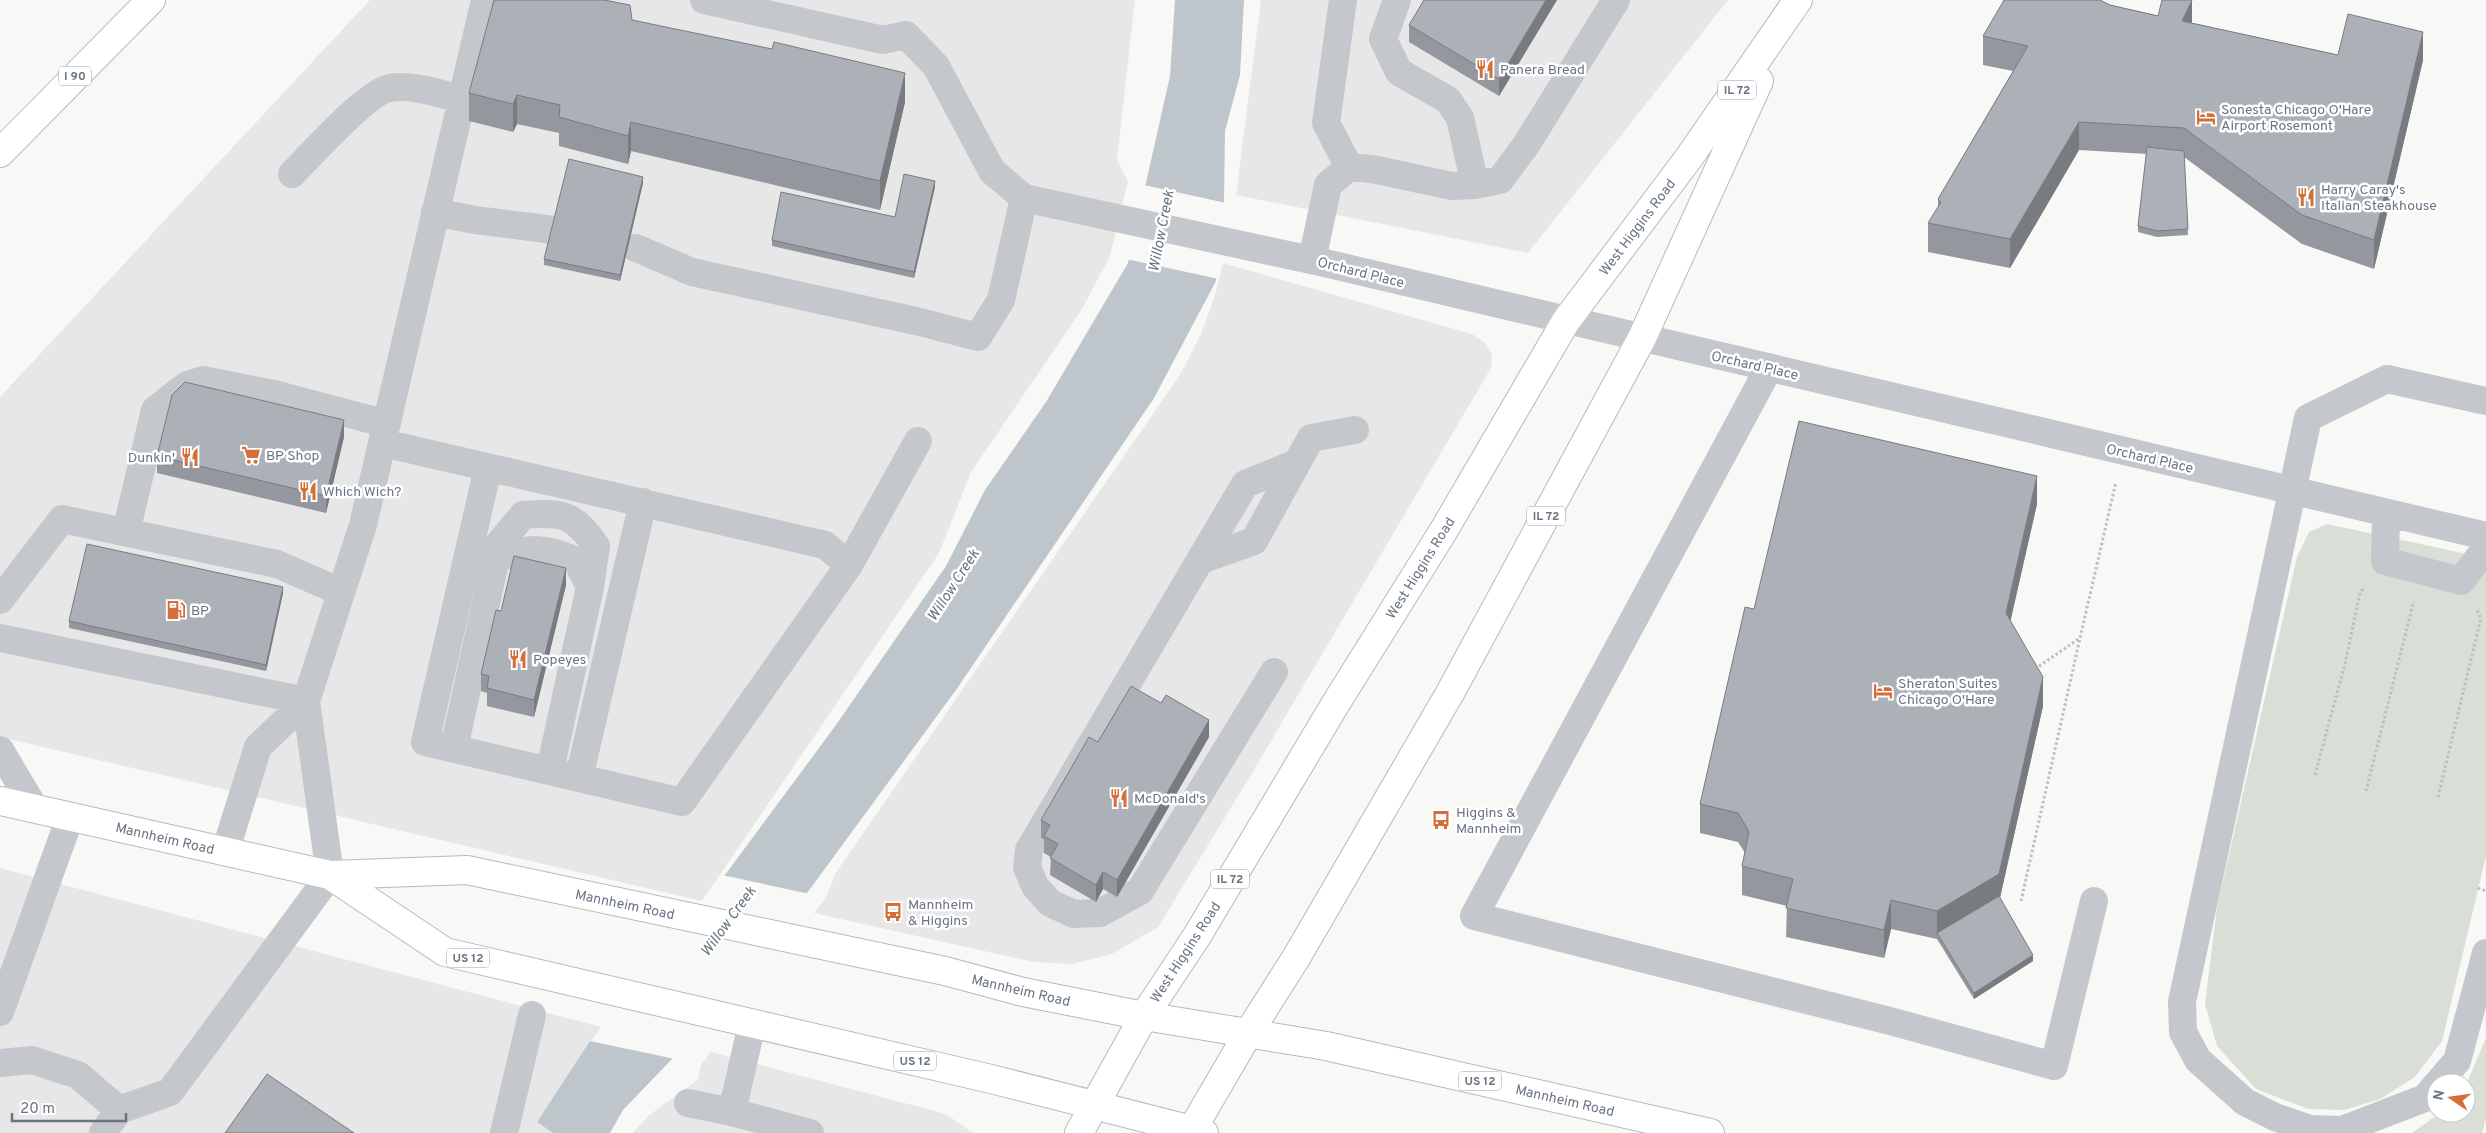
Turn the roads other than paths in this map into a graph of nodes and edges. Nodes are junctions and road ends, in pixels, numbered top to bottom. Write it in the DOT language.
graph roads {
  1 [pos="151,0"];
  2 [pos="485,0"];
  3 [pos="704,0"];
  4 [pos="1343,0"];
  5 [pos="1397,0"];
  6 [pos="1616,0"];
  7 [pos="1792,10"];
  8 [pos="462,99"];
  9 [pos="0,153"];
  10 [pos="1350,167"];
  11 [pos="292,174"];
  12 [pos="1475,185"];
  13 [pos="1024,198"];
  14 [pos="435,212"];
  15 [pos="554,230"];
  16 [pos="636,248"];
  17 [pos="1312,260"];
  18 [pos="1566,321"];
  19 [pos="1642,338"];
  20 [pos="1769,368"];
  21 [pos="2486,401"];
  22 [pos="1355,430"];
  23 [pos="385,433"];
  24 [pos="918,440"];
  25 [pos="1297,463"];
  26 [pos="488,468"];
  27 [pos="2292,491"];
  28 [pos="644,502"];
  29 [pos="2386,513"];
  30 [pos="2486,536"];
  31 [pos="130,542"];
  32 [pos="2486,548"];
  33 [pos="234,555"];
  34 [pos="496,558"];
  35 [pos="1201,560"];
  36 [pos="277,564"];
  37 [pos="849,566"];
  38 [pos="228,581"];
  39 [pos="590,587"];
  40 [pos="272,591"];
  41 [pos="341,592"];
  42 [pos="0,600"];
  43 [pos="0,638"];
  44 [pos="1274,672"];
  45 [pos="306,702"];
  46 [pos="454,748"];
  47 [pos="0,750"];
  48 [pos="550,770"];
  49 [pos="579,778"];
  50 [pos="0,801"];
  51 [pos="35,809"];
  52 [pos="70,817"];
  53 [pos="224,852"];
  54 [pos="330,875"];
  55 [pos="2094,902"];
  56 [pos="2486,953"];
  57 [pos="0,1012"];
  58 [pos="532,1015"];
  59 [pos="1144,1016"];
  60 [pos="743,1023"];
  61 [pos="1249,1032"];
  62 [pos="0,1063"];
  63 [pos="2447,1073"];
  64 [pos="2426,1097"];
  65 [pos="688,1103"];
  66 [pos="1096,1104"];
  67 [pos="119,1110"];
  68 [pos="732,1112"];
  69 [pos="2273,1125"];
  70 [pos="2310,1131"];
  71 [pos="1195,1132"];
  72 [pos="103,1133"];
  73 [pos="504,1133"];
  74 [pos="810,1133"];
  75 [pos="1079,1133"];
  76 [pos="1710,1133"];
  1 -- 9 [label="main road, I 90"];
  2 -- 8 [label="lane"];
  3 -- 13 [label="lane"];
  4 -- 10 [label="lane"];
  5 -- 12 [label="lane"];
  6 -- 12 [label="lane"];
  7 -- 18 [label="main road, West Higgins Road / IL 72"];
  7 -- 19 [label="main road, West Higgins Road / IL 72"];
  8 -- 11 [label="lane"];
  8 -- 14 [label="lane"];
  10 -- 12 [label="lane"];
  10 -- 17 [label="lane"];
  13 -- 16 [label="lane"];
  13 -- 17 [label="lane, Orchard Place"];
  14 -- 15 [label="lane"];
  14 -- 23 [label="lane"];
  17 -- 18 [label="lane, Orchard Place"];
  18 -- 19 [label="lane, Orchard Place"];
  18 -- 59 [label="main road, West Higgins Road / IL 72"];
  19 -- 20 [label="lane, Orchard Place"];
  19 -- 61 [label="main road, West Higgins Road / IL 72"];
  20 -- 27 [label="lane, Orchard Place"];
  20 -- 55 [label="lane"];
  21 -- 27 [label="lane"];
  22 -- 25 [label="lane"];
  23 -- 26 [label="lane"];
  23 -- 31 [label="lane"];
  23 -- 41 [label="lane"];
  24 -- 37 [label="lane"];
  25 -- 35 [label="lane"];
  25 -- 35 [label="lane"];
  26 -- 28 [label="lane"];
  26 -- 46 [label="lane"];
  27 -- 29 [label="lane, Orchard Place"];
  27 -- 69 [label="lane"];
  28 -- 37 [label="lane"];
  28 -- 49 [label="lane"];
  29 -- 30 [label="lane, Orchard Place"];
  29 -- 32 [label="lane"];
  31 -- 33 [label="lane"];
  31 -- 42 [label="lane"];
  33 -- 36 [label="lane"];
  33 -- 38 [label="lane"];
  34 -- 39 [label="lane"];
  34 -- 39 [label="lane"];
  34 -- 46 [label="lane"];
  35 -- 44 [label="lane"];
  36 -- 40 [label="lane"];
  36 -- 41 [label="lane"];
  37 -- 49 [label="lane"];
  39 -- 48 [label="lane"];
  41 -- 45 [label="lane"];
  43 -- 45 [label="lane"];
  45 -- 53 [label="lane"];
  45 -- 54 [label="lane"];
  46 -- 48 [label="lane"];
  47 -- 51 [label="lane"];
  48 -- 49 [label="lane"];
  50 -- 51 [label="main road, Mannheim Road / US 12"];
  51 -- 52 [label="main road, Mannheim Road / US 12"];
  52 -- 53 [label="main road, Mannheim Road / US 12"];
  52 -- 57 [label="lane"];
  53 -- 54 [label="main road, Mannheim Road / US 12"];
  54 -- 59 [label="main road, Mannheim Road / US 12"];
  54 -- 60 [label="main road, Mannheim Road / US 12"];
  54 -- 67 [label="lane"];
  56 -- 63 [label="lane"];
  58 -- 73 [label="lane"];
  59 -- 61 [label="main road, Mannheim Road / US 12"];
  59 -- 66 [label="main road, West Higgins Road / IL 72"];
  60 -- 66 [label="main road, Mannheim Road / US 12"];
  60 -- 68 [label="lane"];
  61 -- 71 [label="main road, West Higgins Road / IL 72"];
  61 -- 76 [label="main road, Mannheim Road / US 12"];
  62 -- 67 [label="lane"];
  64 -- 70 [label="lane"];
  65 -- 68 [label="lane"];
  66 -- 71 [label="main road, Mannheim Road / US 12"];
  66 -- 75 [label="main road, West Higgins Road / IL 72"];
  67 -- 72 [label="lane"];
  68 -- 74 [label="lane"];
  69 -- 70 [label="lane"];
}
